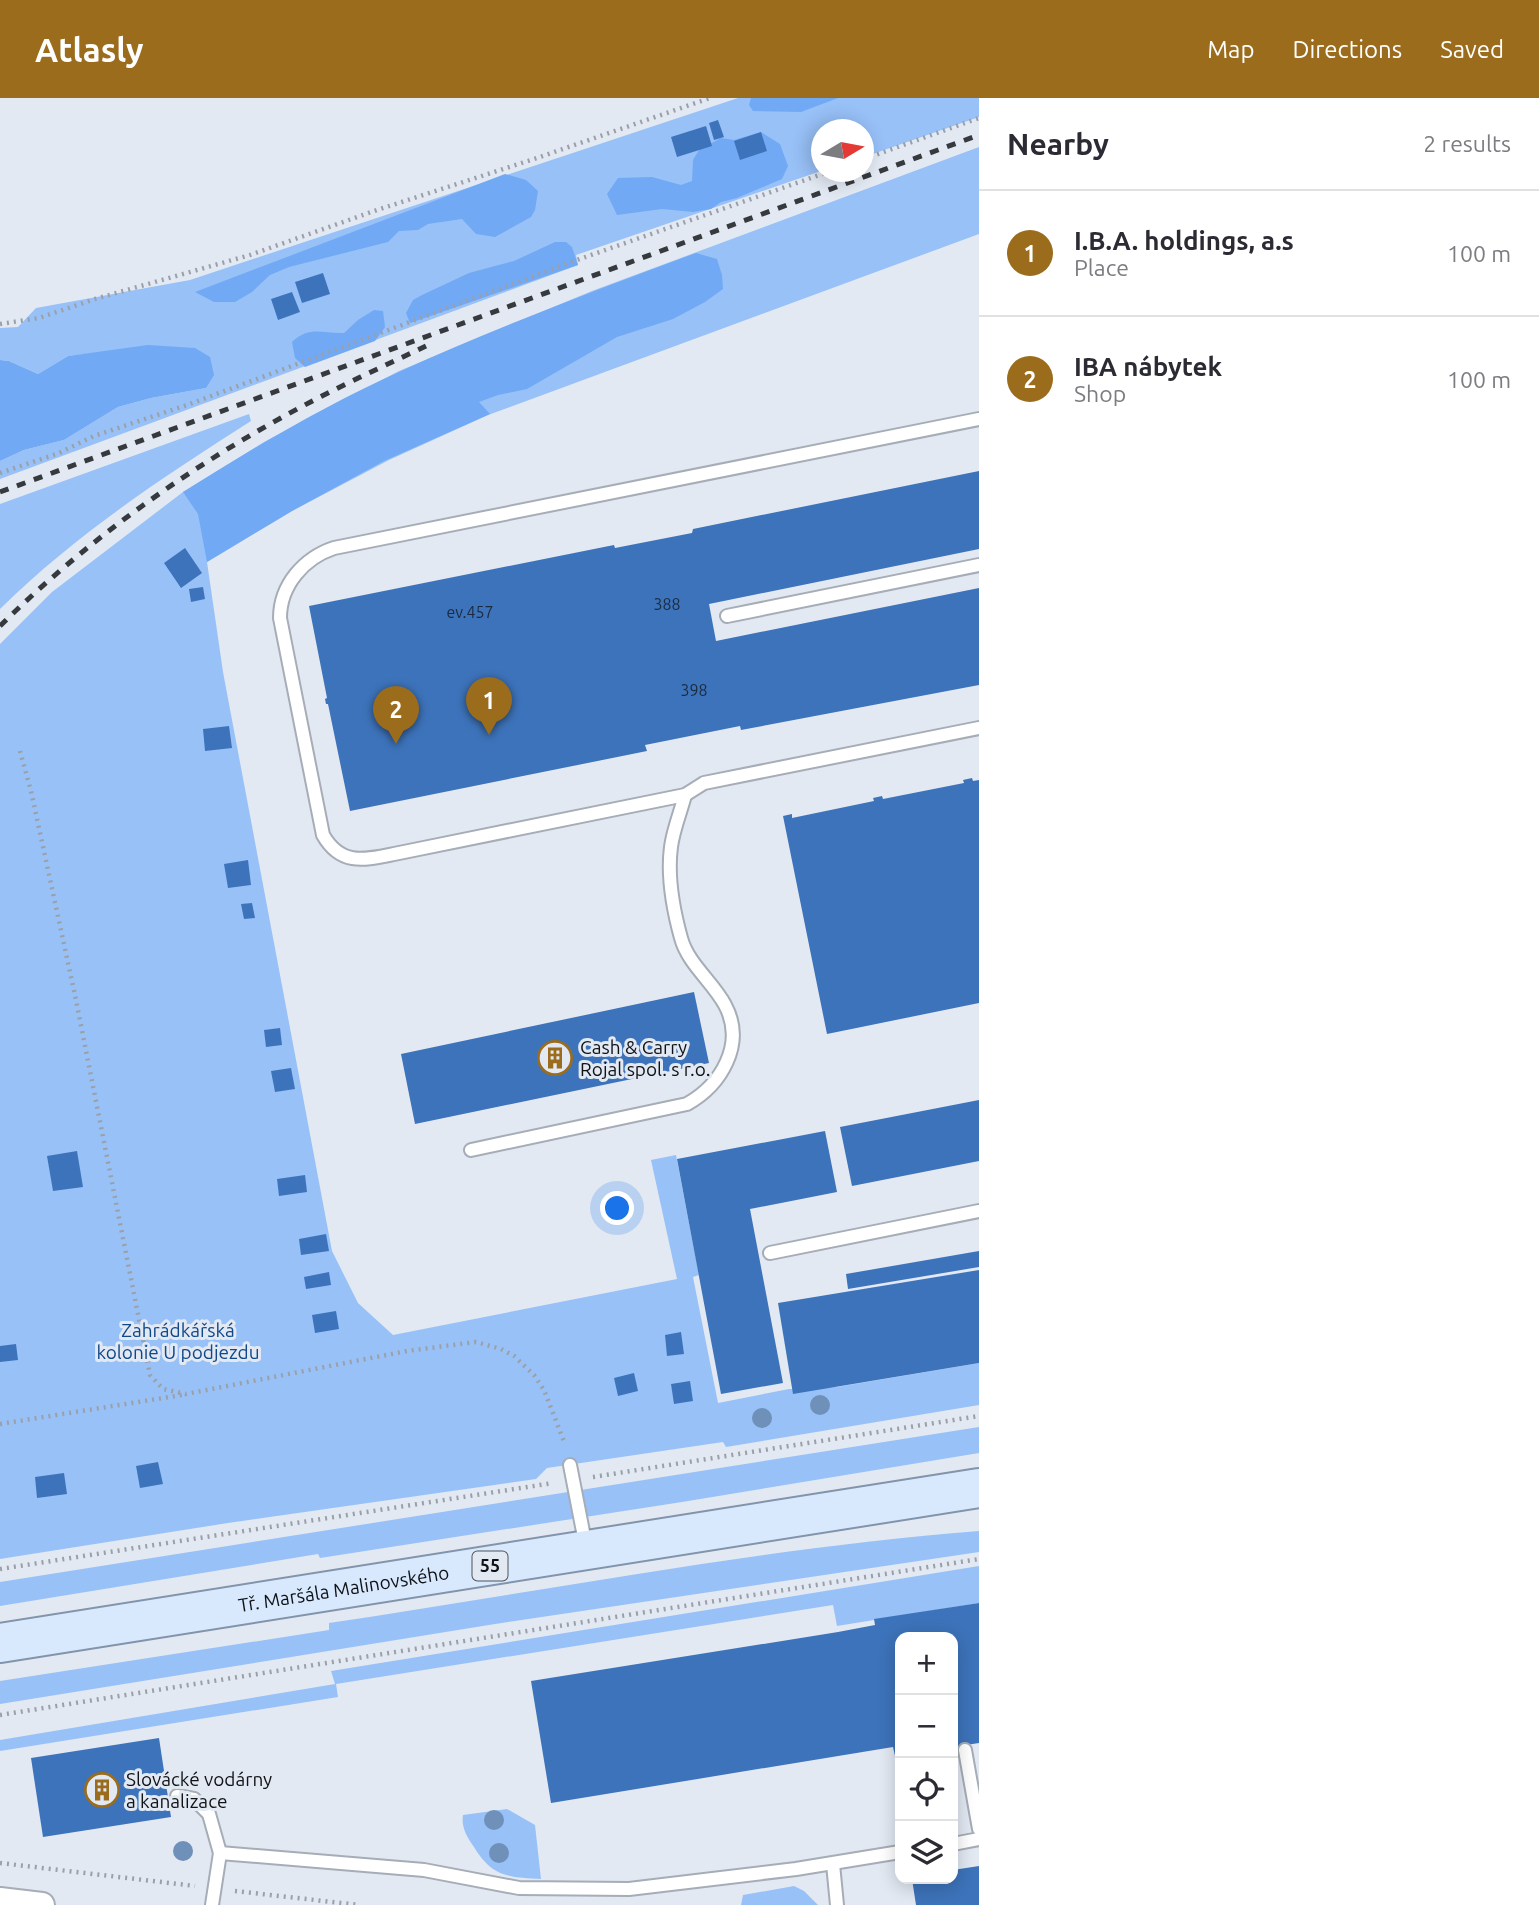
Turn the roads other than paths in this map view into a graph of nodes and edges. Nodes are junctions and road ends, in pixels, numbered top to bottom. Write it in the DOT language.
graph roads {
  1 [pos="979,419"];
  2 [pos="979,565"];
  3 [pos="727,616"];
  4 [pos="979,728"];
  5 [pos="685,795"];
  6 [pos="471,1150"];
  7 [pos="979,1211"];
  8 [pos="769,1253"];
  9 [pos="570,1465"];
  10 [pos="979,1488"];
  11 [pos="587,1550"];
  12 [pos="0,1643"];
  13 [pos="965,1751"];
  14 [pos="177,1796"];
  15 [pos="979,1829"];
  16 [pos="979,1839"];
  17 [pos="958,1843"];
  18 [pos="220,1853"];
  19 [pos="895,1853"];
  20 [pos="833,1864"];
  21 [pos="0,1900"];
  22 [pos="42,1905"];
  23 [pos="212,1905"];
  24 [pos="837,1905"];
  1 -- 5 [label="lane"];
  2 -- 3 [label="lane"];
  4 -- 5 [label="lane"];
  5 -- 6 [label="lane"];
  7 -- 8 [label="lane"];
  9 -- 11 [label="lane"];
  10 -- 11 [label="main road, Tř. Maršála Malinovského / 55"];
  11 -- 12 [label="main road, Tř. Maršála Malinovského / 55"];
  13 -- 15 [label="lane"];
  14 -- 18 [label="lane"];
  16 -- 17 [label="lane"];
  18 -- 20 [label="lane"];
  18 -- 23 [label="lane"];
  19 -- 20 [label="lane"];
  20 -- 24 [label="lane"];
  21 -- 22 [label="street"];
}
